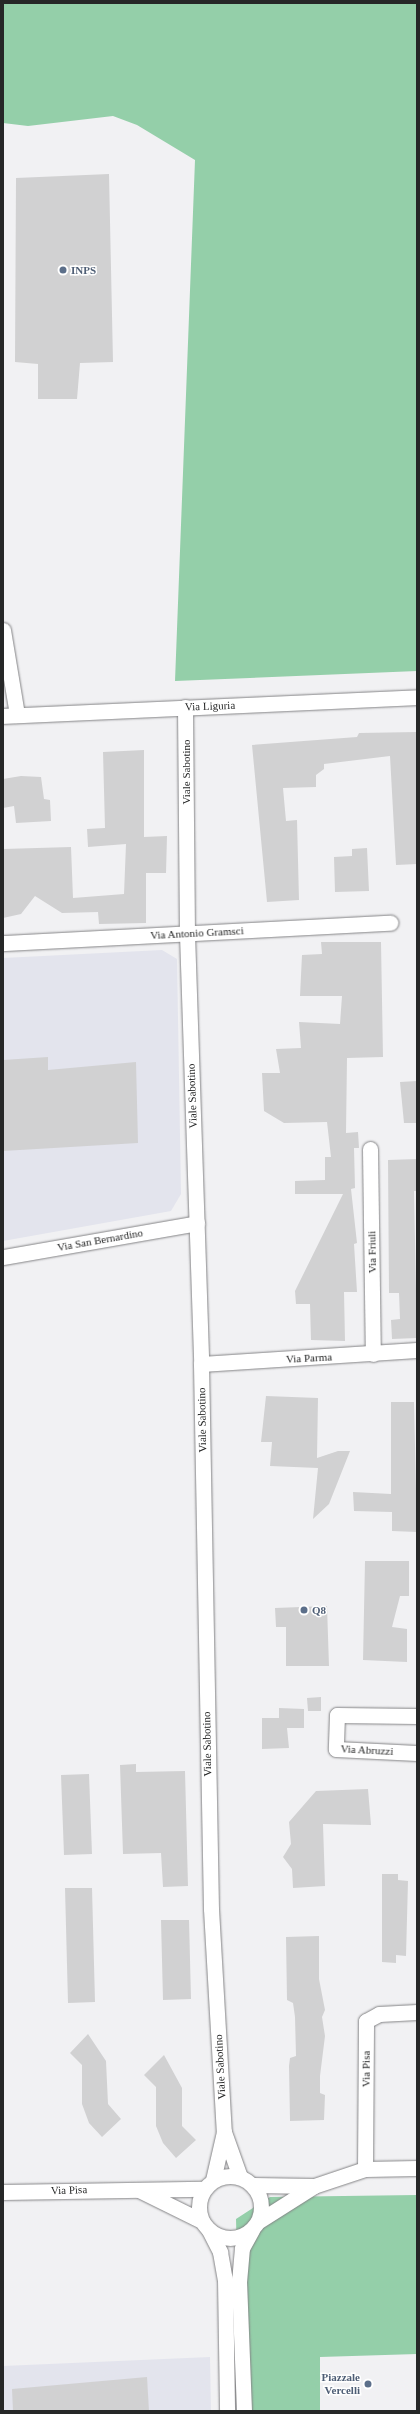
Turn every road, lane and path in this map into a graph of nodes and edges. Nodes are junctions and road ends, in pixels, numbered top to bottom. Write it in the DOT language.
graph roads {
  1 [pos="3,630"];
  2 [pos="417,697"];
  3 [pos="185,707"];
  4 [pos="10,716"];
  5 [pos="390,923"];
  6 [pos="187,934"];
  7 [pos="3,943"];
  8 [pos="370,1149"];
  9 [pos="197,1223"];
  10 [pos="3,1257"];
  11 [pos="417,1350"];
  12 [pos="373,1354"];
  13 [pos="201,1364"];
  14 [pos="417,1716"];
  15 [pos="417,1753"];
  16 [pos="417,2012"];
  17 [pos="224,2132"];
  18 [pos="417,2168"];
  19 [pos="365,2169"];
  20 [pos="246,2181"];
  21 [pos="208,2185"];
  22 [pos="314,2186"];
  23 [pos="135,2187"];
  24 [pos="3,2192"];
  25 [pos="256,2225"];
  26 [pos="206,2226"];
  27 [pos="227,2411"];
  28 [pos="244,2411"];
  1 -- 4 [label="street"];
  2 -- 3 [label="street, Via Liguria"];
  3 -- 4 [label="street, Via Liguria"];
  3 -- 6 [label="street, Viale Sabotino"];
  5 -- 6 [label="street, Via Antonio Gramsci"];
  6 -- 7 [label="street, Via Antonio Gramsci"];
  6 -- 9 [label="street, Viale Sabotino"];
  8 -- 12 [label="street, Via Friuli"];
  9 -- 10 [label="street, Via San Bernardino"];
  9 -- 13 [label="street, Viale Sabotino"];
  11 -- 12 [label="street, Via Parma"];
  12 -- 13 [label="street, Via Parma"];
  13 -- 17 [label="street, Viale Sabotino"];
  14 -- 15 [label="street, Via Abruzzi"];
  16 -- 19 [label="street, Via Pisa"];
  17 -- 20 [label="street, Viale Sabotino"];
  17 -- 21 [label="street, Viale Sabotino"];
  18 -- 19 [label="street"];
  19 -- 22 [label="street"];
  20 -- 21 [label="street"];
  20 -- 22 [label="street"];
  20 -- 25 [label="street"];
  21 -- 23 [label="street, Via Pisa"];
  21 -- 26 [label="street"];
  22 -- 25 [label="street"];
  23 -- 24 [label="street, Via Pisa"];
  23 -- 26 [label="street, Via Pisa"];
  25 -- 26 [label="street"];
  25 -- 28 [label="street"];
  26 -- 27 [label="street"];
}
